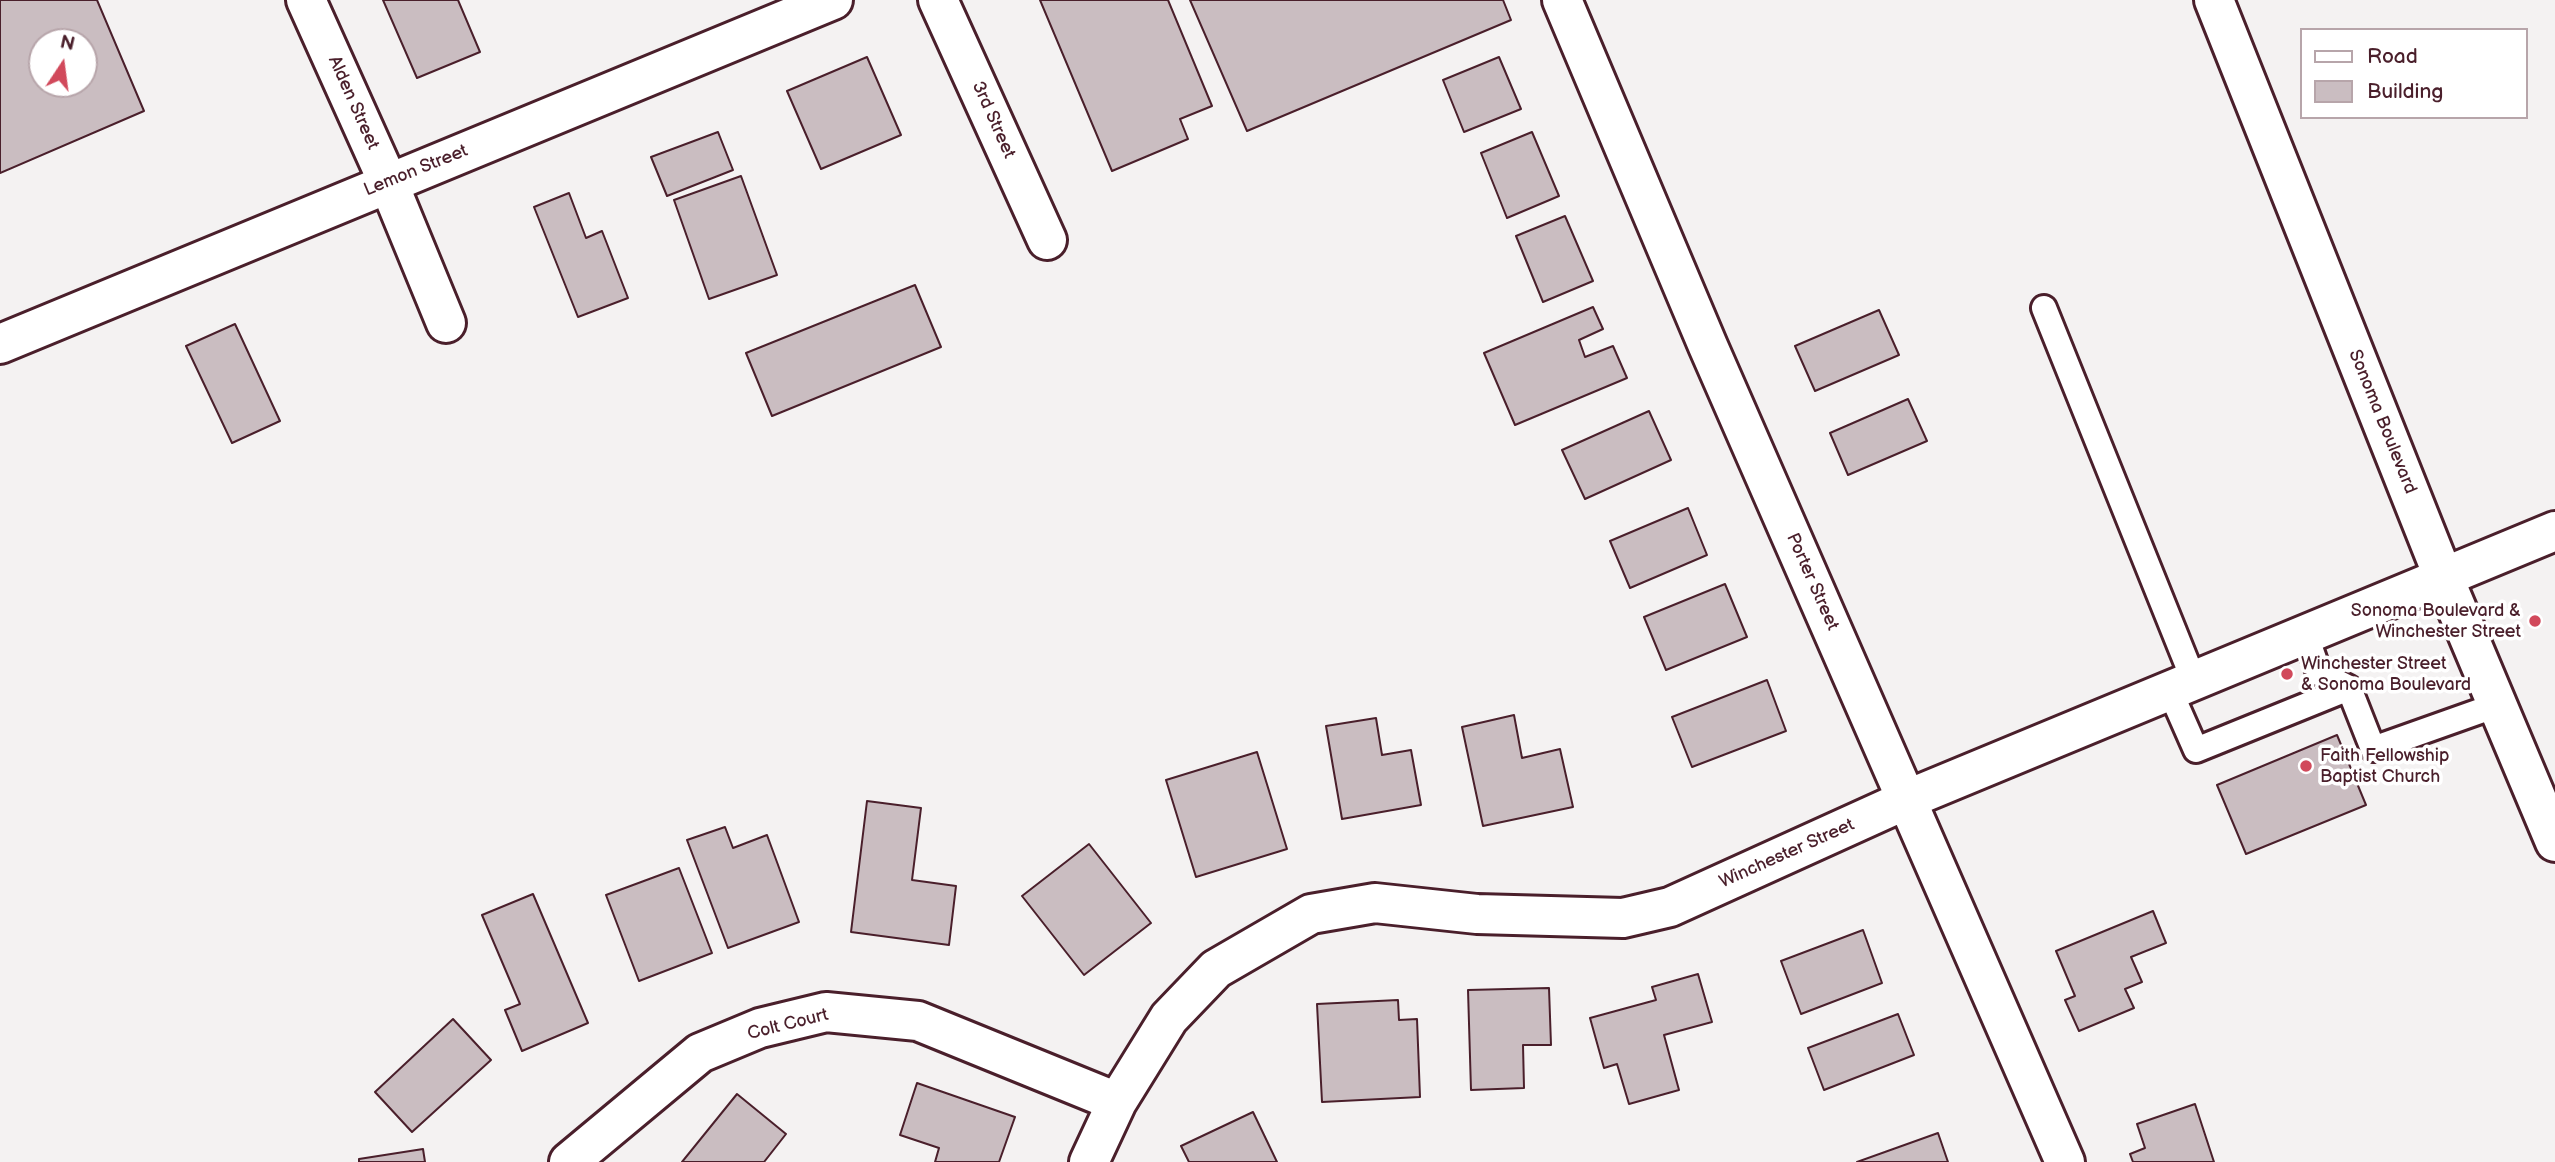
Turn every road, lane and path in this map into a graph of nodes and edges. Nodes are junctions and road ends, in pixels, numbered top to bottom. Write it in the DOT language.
graph roads {
  1 [pos="306,0"];
  2 [pos="833,0"];
  3 [pos="938,0"];
  4 [pos="1562,0"];
  5 [pos="2214,0"];
  6 [pos="388,182"];
  7 [pos="1047,240"];
  8 [pos="2044,308"];
  9 [pos="446,323"];
  10 [pos="0,344"];
  11 [pos="2555,531"];
  12 [pos="2443,576"];
  13 [pos="2306,636"];
  14 [pos="2182,686"];
  15 [pos="2348,688"];
  16 [pos="2497,705"];
  17 [pos="1909,799"];
  18 [pos="2555,842"];
  19 [pos="1117,1102"];
  20 [pos="569,1162"];
  21 [pos="1089,1162"];
  22 [pos="2065,1162"];
  1 -- 6 [label="street, Alden Street"];
  2 -- 6 [label="street, Lemon Street"];
  3 -- 7 [label="street, 3rd Street"];
  4 -- 17 [label="street, Porter Street"];
  5 -- 12 [label="street, Sonoma Boulevard"];
  6 -- 9 [label="street, Alden Street"];
  6 -- 10 [label="street, Lemon Street"];
  8 -- 14 [label="lane"];
  11 -- 12 [label="street, Winchester Street"];
  12 -- 13 [label="street, Winchester Street"];
  12 -- 16 [label="street, Sonoma Boulevard"];
  13 -- 14 [label="street, Winchester Street"];
  13 -- 15 [label="lane"];
  14 -- 15 [label="lane"];
  14 -- 17 [label="street, Winchester Street"];
  15 -- 16 [label="lane"];
  16 -- 18 [label="street, Sonoma Boulevard"];
  17 -- 19 [label="street, Winchester Street"];
  17 -- 22 [label="street, Porter Street"];
  19 -- 20 [label="street, Colt Court"];
  19 -- 21 [label="street, Winchester Street"];
}
